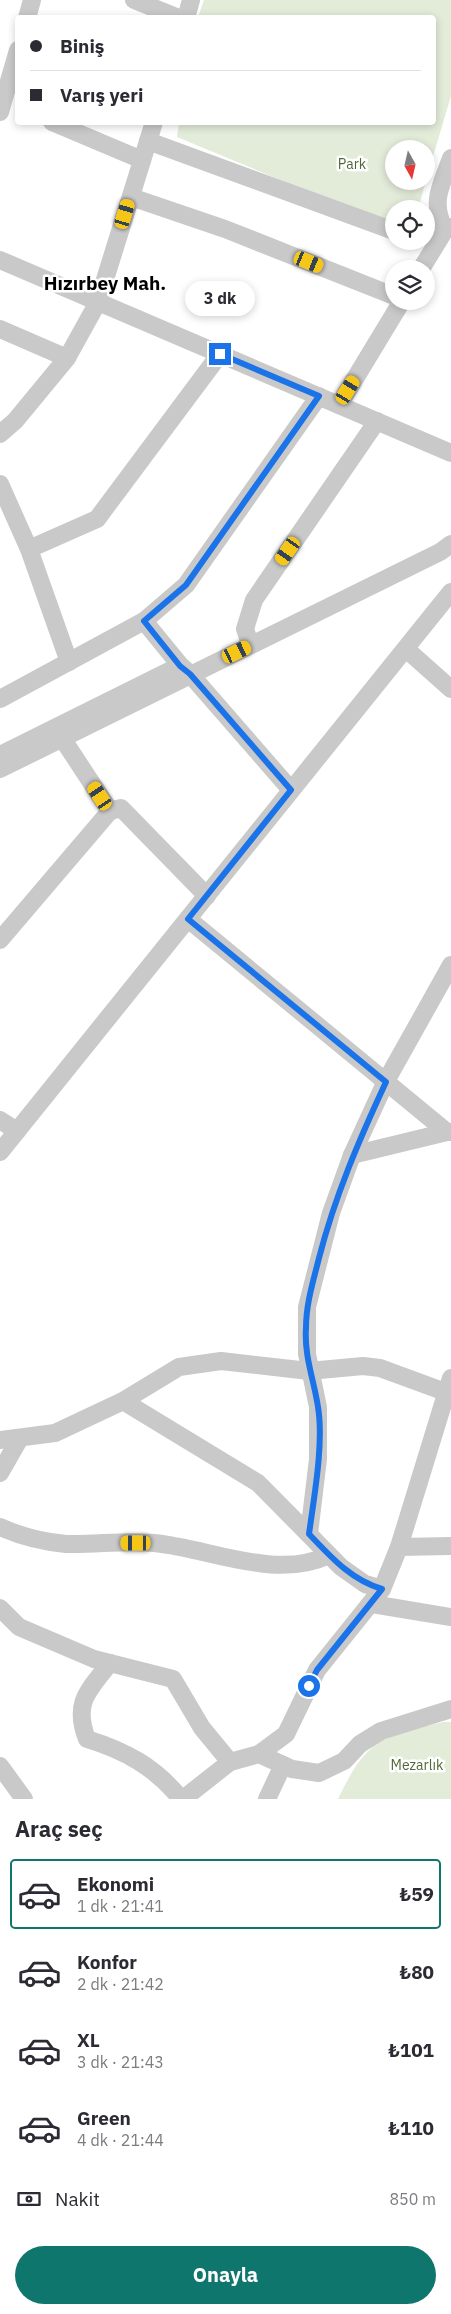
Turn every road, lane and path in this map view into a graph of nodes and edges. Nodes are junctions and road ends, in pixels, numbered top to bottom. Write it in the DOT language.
graph roads {
  1 [pos="32,0"];
  2 [pos="134,0"];
  3 [pos="192,0"];
  4 [pos="28,15"];
  5 [pos="172,15"];
  6 [pos="187,15"];
  7 [pos="15,63"];
  8 [pos="5,106"];
  9 [pos="59,125"];
  10 [pos="153,125"];
  11 [pos="148,141"];
  12 [pos="451,158"];
  13 [pos="142,160"];
  14 [pos="131,197"];
  15 [pos="385,228"];
  16 [pos="448,229"];
  17 [pos="435,238"];
  18 [pos="0,260"];
  19 [pos="385,292"];
  20 [pos="98,302"];
  21 [pos="397,310"];
  22 [pos="0,329"];
  23 [pos="220,354"];
  24 [pos="67,358"];
  25 [pos="319,396"];
  26 [pos="339,405"];
  27 [pos="377,421"];
  28 [pos="0,434"];
  29 [pos="451,453"];
  30 [pos="0,484"];
  31 [pos="451,544"];
  32 [pos="29,549"];
  33 [pos="451,592"];
  34 [pos="144,621"];
  35 [pos="268,636"];
  36 [pos="249,642"];
  37 [pos="406,649"];
  38 [pos="69,662"];
  39 [pos="185,670"];
  40 [pos="451,690"];
  41 [pos="0,699"];
  42 [pos="62,738"];
  43 [pos="0,754"];
  44 [pos="0,769"];
  45 [pos="291,790"];
  46 [pos="110,811"];
  47 [pos="207,896"];
  48 [pos="188,919"];
  49 [pos="0,940"];
  50 [pos="451,965"];
  51 [pos="386,1082"];
  52 [pos="0,1120"];
  53 [pos="17,1131"];
  54 [pos="449,1132"];
  55 [pos="0,1152"];
  56 [pos="352,1156"];
  57 [pos="309,1371"];
  58 [pos="449,1388"];
  59 [pos="123,1401"];
  60 [pos="20,1438"];
  61 [pos="0,1440"];
  62 [pos="0,1473"];
  63 [pos="0,1527"];
  64 [pos="309,1534"];
  65 [pos="451,1546"];
  66 [pos="399,1547"];
  67 [pos="329,1555"];
  68 [pos="382,1589"];
  69 [pos="372,1604"];
  70 [pos="450,1615"];
  71 [pos="3,1619"];
  72 [pos="110,1663"];
  73 [pos="451,1709"];
  74 [pos="259,1754"];
  75 [pos="230,1762"];
  76 [pos="283,1765"];
  77 [pos="0,1766"];
  78 [pos="0,1788"];
  79 [pos="18,1799"];
  80 [pos="24,1799"];
  81 [pos="182,1799"];
  82 [pos="267,1799"];
  1 -- 4 [label="street"];
  2 -- 5 [label="street"];
  3 -- 6 [label="street"];
  7 -- 8 [label="street"];
  9 -- 13 [label="street"];
  10 -- 11 [label="street"];
  11 -- 13 [label="street"];
  11 -- 15 [label="street"];
  12 -- 16 [label="street"];
  13 -- 14 [label="street"];
  14 -- 19 [label="street"];
  14 -- 20 [label="street"];
  16 -- 17 [label="street"];
  18 -- 20 [label="street"];
  20 -- 23 [label="street"];
  20 -- 24 [label="street"];
  21 -- 26 [label="street"];
  22 -- 24 [label="street"];
  23 -- 25 [label="street"];
  23 -- 32 [label="street"];
  24 -- 28 [label="street"];
  25 -- 26 [label="street"];
  25 -- 34 [label="street"];
  26 -- 27 [label="street"];
  27 -- 29 [label="street"];
  27 -- 36 [label="street"];
  30 -- 32 [label="street"];
  31 -- 35 [label="street"];
  32 -- 38 [label="street"];
  33 -- 37 [label="street"];
  34 -- 38 [label="street"];
  34 -- 39 [label="street"];
  35 -- 36 [label="street"];
  35 -- 39 [label="street"];
  36 -- 39 [label="street"];
  37 -- 40 [label="street"];
  37 -- 45 [label="street"];
  38 -- 41 [label="street"];
  39 -- 42 [label="street"];
  39 -- 43 [label="street"];
  39 -- 45 [label="street"];
  42 -- 44 [label="street"];
  42 -- 46 [label="street"];
  45 -- 47 [label="street"];
  46 -- 47 [label="street"];
  46 -- 49 [label="street"];
  47 -- 48 [label="street"];
  48 -- 51 [label="street"];
  48 -- 53 [label="street"];
  50 -- 51 [label="street"];
  51 -- 54 [label="street"];
  51 -- 56 [label="street"];
  52 -- 53 [label="street"];
  53 -- 55 [label="street"];
  54 -- 56 [label="street"];
  56 -- 57 [label="street"];
  57 -- 58 [label="street"];
  57 -- 59 [label="street"];
  57 -- 64 [label="street"];
  58 -- 66 [label="street"];
  59 -- 60 [label="street"];
  59 -- 64 [label="street"];
  60 -- 61 [label="street"];
  60 -- 62 [label="street"];
  63 -- 67 [label="street"];
  64 -- 67 [label="street"];
  65 -- 66 [label="street"];
  66 -- 68 [label="street"];
  67 -- 68 [label="street"];
  68 -- 69 [label="street"];
  69 -- 70 [label="street"];
  69 -- 74 [label="street"];
  71 -- 72 [label="street"];
  72 -- 75 [label="street"];
  72 -- 81 [label="street"];
  73 -- 76 [label="street"];
  74 -- 75 [label="street"];
  74 -- 76 [label="street"];
  75 -- 81 [label="street"];
  76 -- 82 [label="street"];
  77 -- 80 [label="street"];
  78 -- 79 [label="street"];
}
